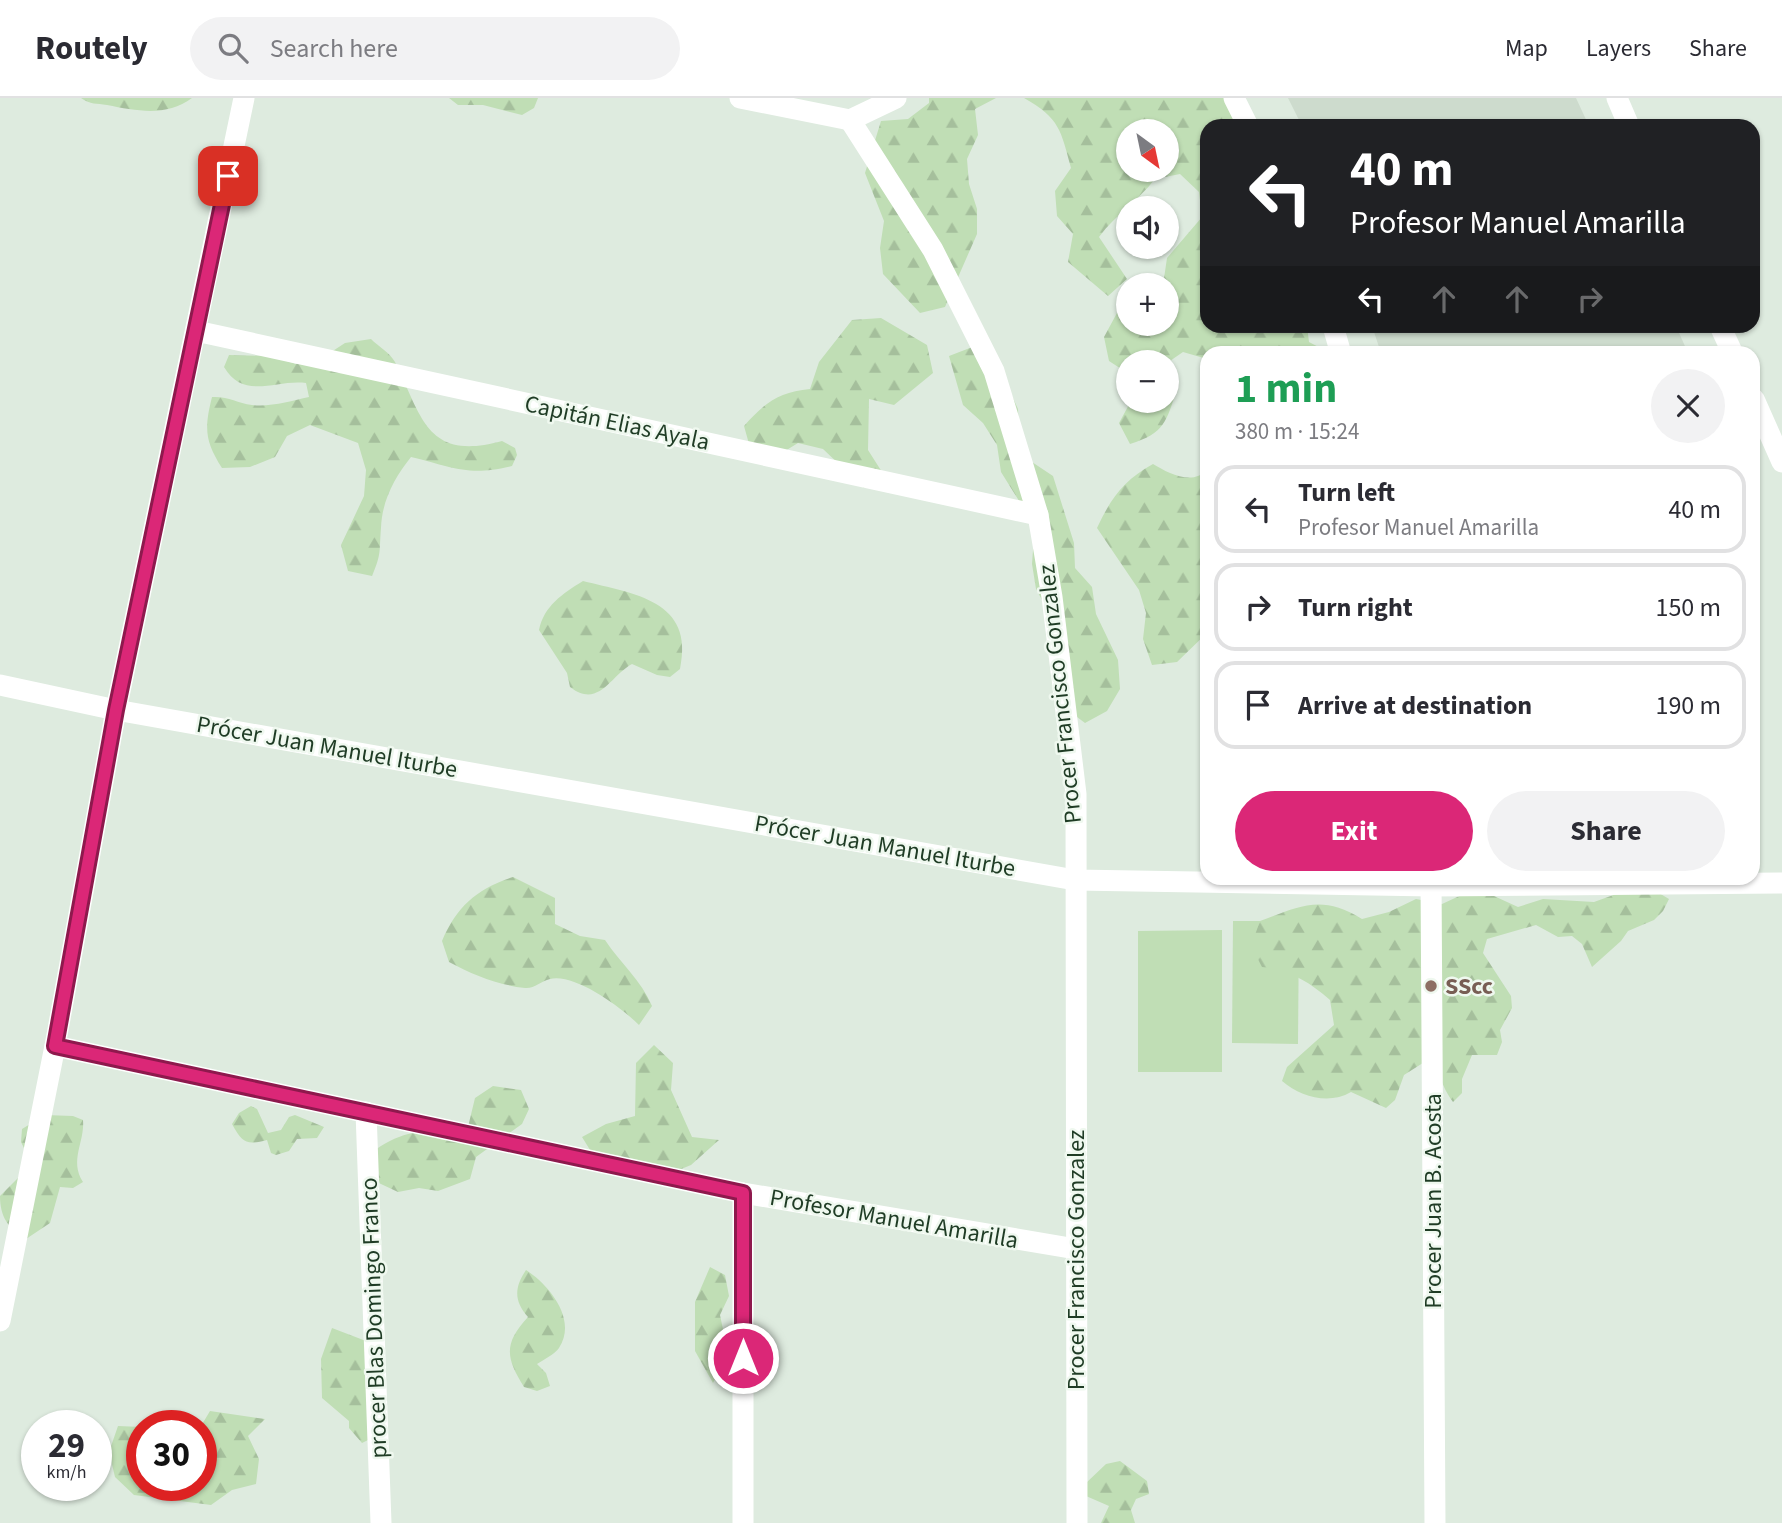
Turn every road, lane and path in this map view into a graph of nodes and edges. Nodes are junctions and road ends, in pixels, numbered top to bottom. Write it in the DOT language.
graph roads {
  1 [pos="244,98"];
  2 [pos="740,98"];
  3 [pos="896,98"];
  4 [pos="1234,98"];
  5 [pos="1616,98"];
  6 [pos="1244,119"];
  7 [pos="1626,119"];
  8 [pos="850,120"];
  9 [pos="196,331"];
  10 [pos="1760,412"];
  11 [pos="1782,462"];
  12 [pos="1038,515"];
  13 [pos="0,685"];
  14 [pos="116,710"];
  15 [pos="1075,880"];
  16 [pos="1200,881"];
  17 [pos="1760,883"];
  18 [pos="1782,883"];
  19 [pos="1432,885"];
  20 [pos="55,1046"];
  21 [pos="366,1112"];
  22 [pos="743,1193"];
  23 [pos="1076,1250"];
  24 [pos="0,1321"];
  25 [pos="381,1523"];
  26 [pos="743,1523"];
  27 [pos="1077,1523"];
  28 [pos="1435,1523"];
  1 -- 9 [label="street"];
  2 -- 8 [label="street"];
  3 -- 8 [label="street"];
  4 -- 6 [label="street"];
  5 -- 7 [label="street"];
  8 -- 12 [label="street, Procer Francisco Gonzalez"];
  9 -- 12 [label="street, Capitán Elias Ayala"];
  9 -- 14 [label="street"];
  10 -- 11 [label="street"];
  12 -- 15 [label="street, Procer Francisco Gonzalez"];
  13 -- 14 [label="street, Prócer Juan Manuel Iturbe"];
  14 -- 15 [label="street, Prócer Juan Manuel Iturbe"];
  14 -- 20 [label="street"];
  15 -- 16 [label="street, Prócer Juan Manuel Iturbe"];
  15 -- 23 [label="street, Procer Francisco Gonzalez"];
  17 -- 18 [label="street, Prócer Juan Manuel Iturbe"];
  19 -- 28 [label="street, Procer Juan B. Acosta"];
  20 -- 21 [label="street, Profesor Manuel Amarilla"];
  20 -- 24 [label="street"];
  21 -- 22 [label="street, Profesor Manuel Amarilla"];
  21 -- 25 [label="street, procer Blas Domingo Franco"];
  22 -- 23 [label="street, Profesor Manuel Amarilla"];
  22 -- 26 [label="street"];
  23 -- 27 [label="street, Procer Francisco Gonzalez"];
}
